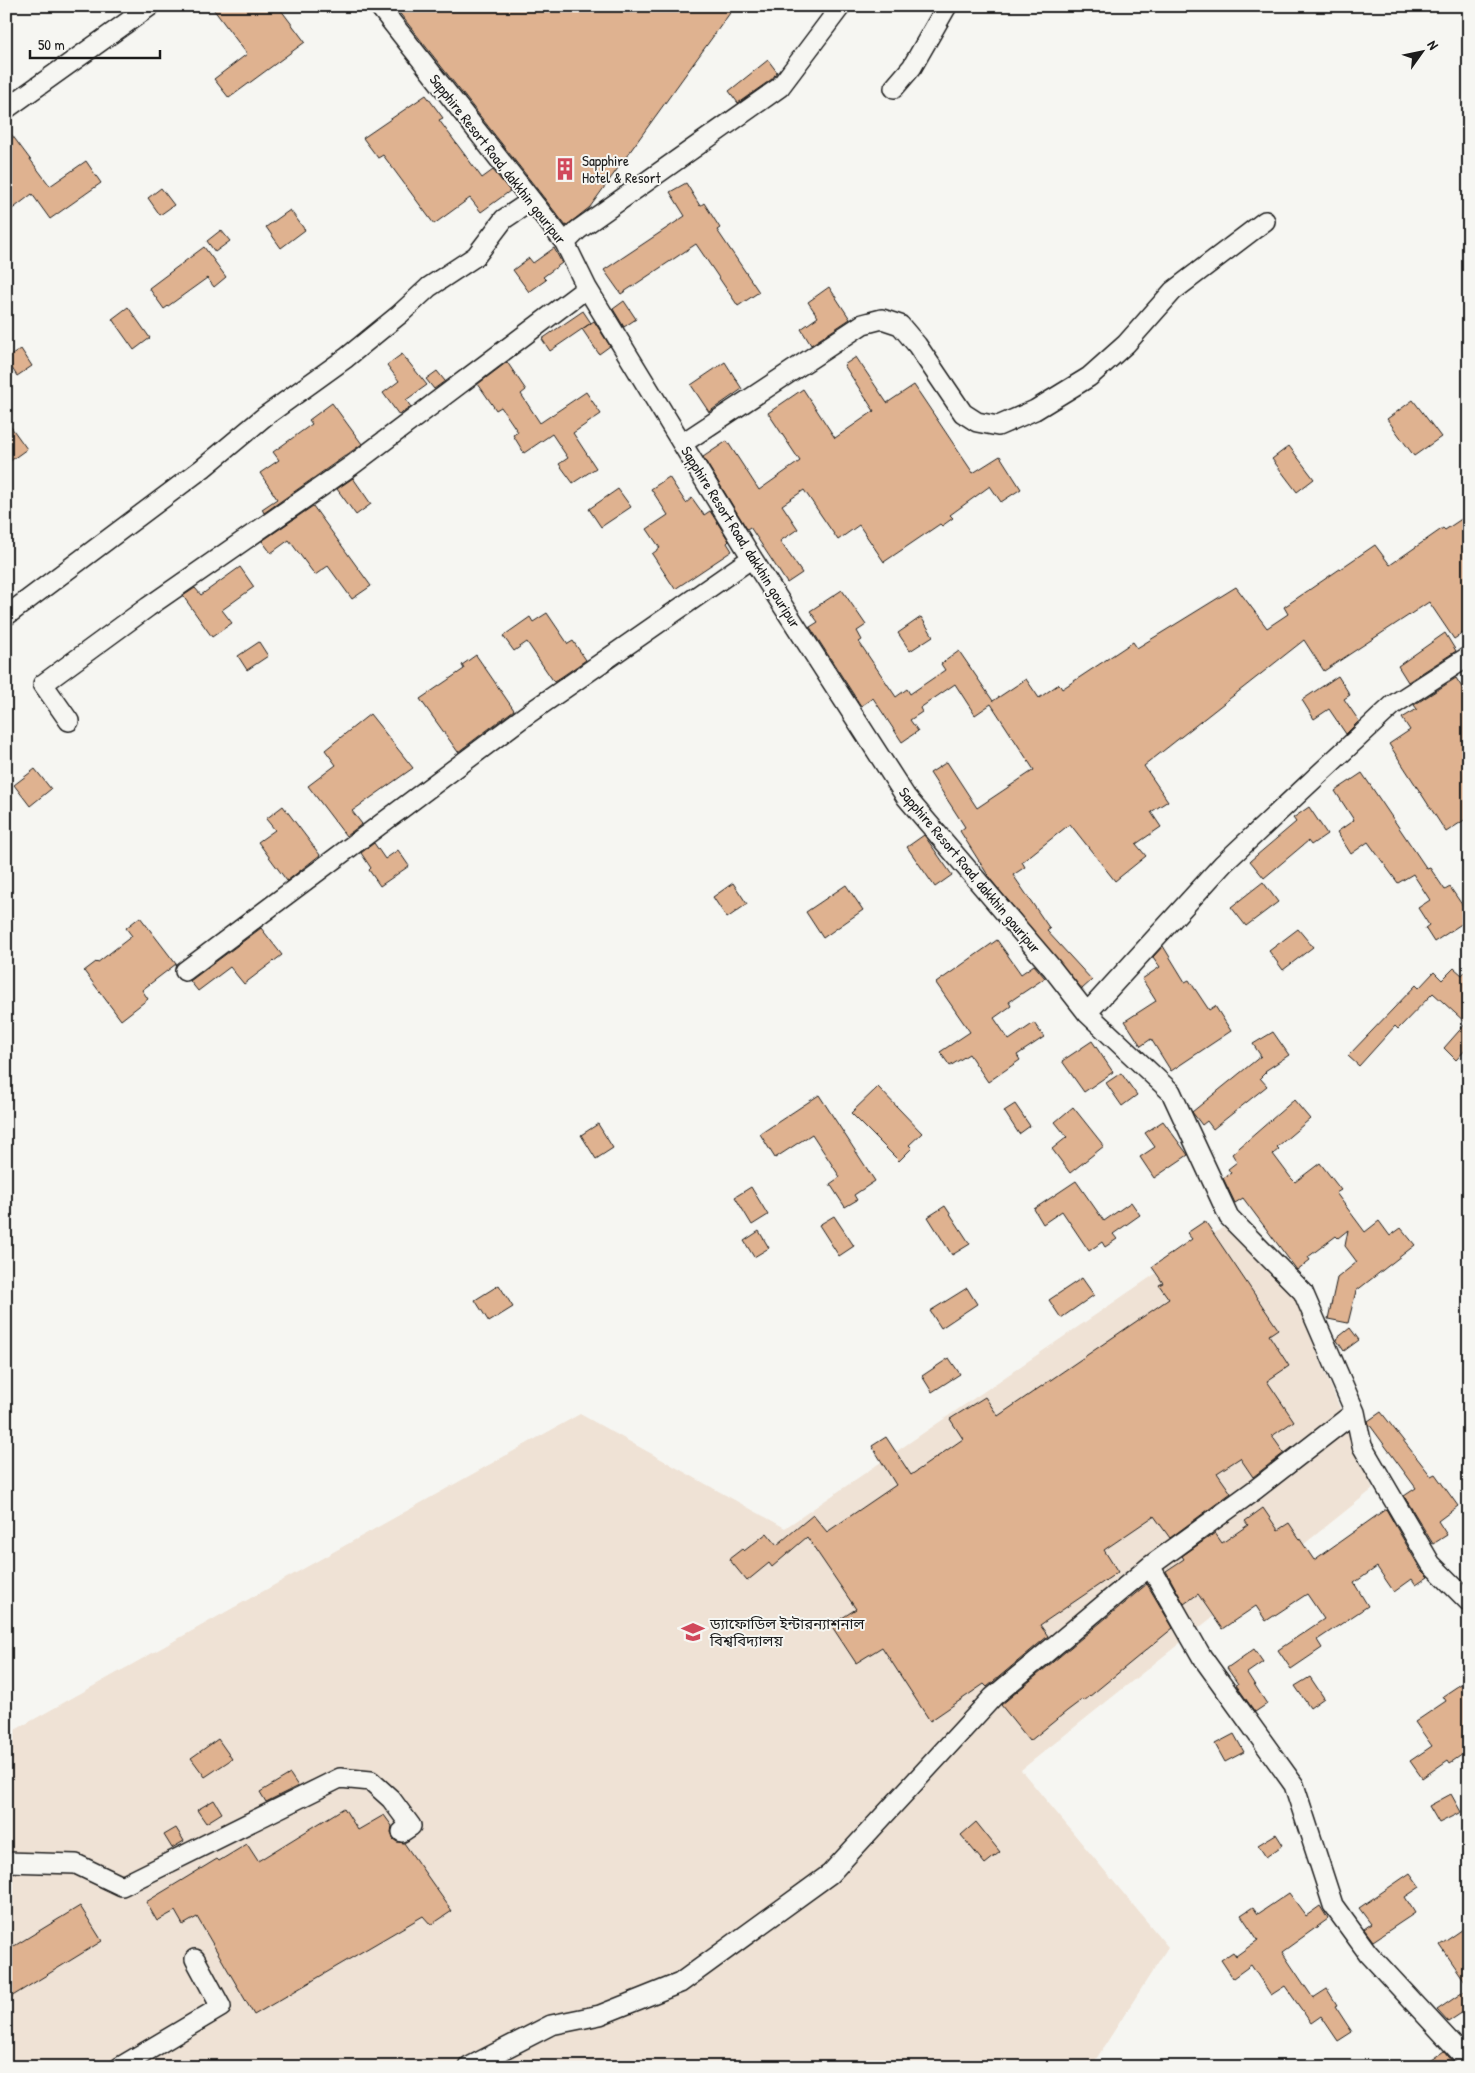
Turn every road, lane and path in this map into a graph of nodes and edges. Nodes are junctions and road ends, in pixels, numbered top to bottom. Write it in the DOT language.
graph roads {
  1 [pos="150,6"];
  2 [pos="379,6"];
  3 [pos="841,6"];
  4 [pos="947,6"];
  5 [pos="894,88"];
  6 [pos="6,110"];
  7 [pos="530,201"];
  8 [pos="1266,221"];
  9 [pos="565,243"];
  10 [pos="587,288"];
  11 [pos="683,444"];
  12 [pos="752,558"];
  13 [pos="6,616"];
  14 [pos="1469,656"];
  15 [pos="70,721"];
  16 [pos="185,971"];
  17 [pos="1087,1013"];
  18 [pos="1356,1412"];
  19 [pos="1150,1566"];
  20 [pos="1469,1602"];
  21 [pos="402,1832"];
  22 [pos="6,1862"];
  23 [pos="195,1959"];
  24 [pos="1469,2062"];
  25 [pos="120,2067"];
  26 [pos="469,2067"];
  1 -- 6 [label="street"];
  2 -- 7 [label="street, Sapphire Resort Road, dakkhin gouripur"];
  3 -- 9 [label="street"];
  4 -- 5 [label="street"];
  7 -- 9 [label="street, Sapphire Resort Road, dakkhin gouripur"];
  7 -- 13 [label="street"];
  8 -- 11 [label="street"];
  9 -- 10 [label="street, Sapphire Resort Road, dakkhin gouripur"];
  10 -- 11 [label="street, Sapphire Resort Road, dakkhin gouripur"];
  10 -- 15 [label="street"];
  11 -- 12 [label="street, Sapphire Resort Road, dakkhin gouripur"];
  12 -- 16 [label="street"];
  12 -- 17 [label="street, Sapphire Resort Road, dakkhin gouripur"];
  14 -- 17 [label="street"];
  17 -- 18 [label="street, Sapphire Resort Road, dakkhin gouripur"];
  18 -- 19 [label="street"];
  18 -- 20 [label="street, Sapphire Resort Road, dakkhin gouripur"];
  19 -- 24 [label="street"];
  19 -- 26 [label="street"];
  21 -- 22 [label="street"];
  23 -- 25 [label="street"];
}
